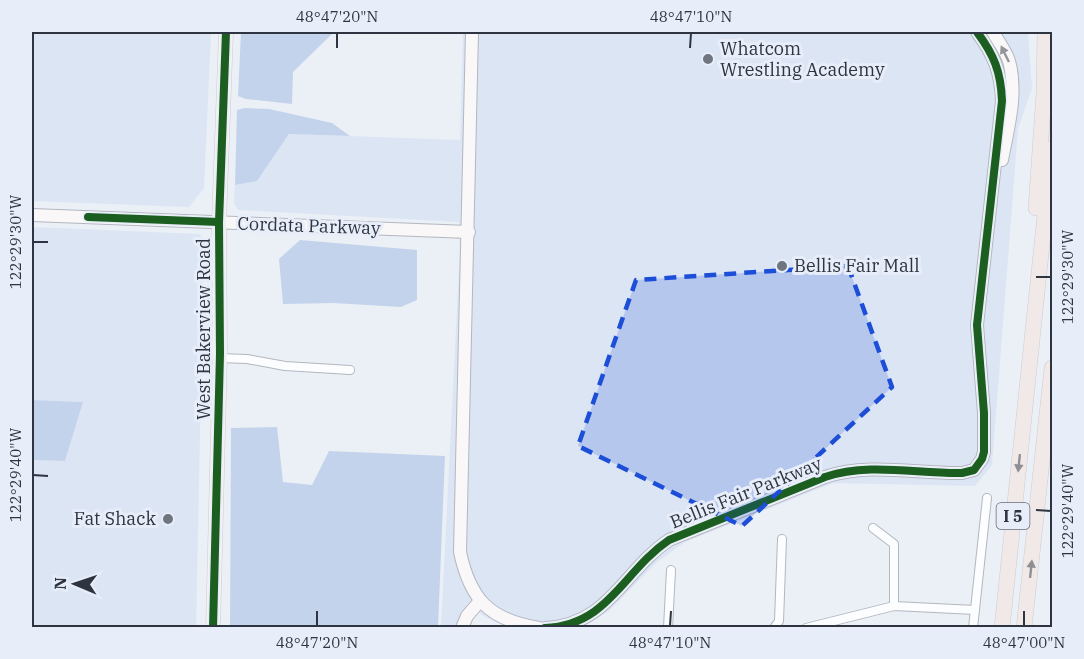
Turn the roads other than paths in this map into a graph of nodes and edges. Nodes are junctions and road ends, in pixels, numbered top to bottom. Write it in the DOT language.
graph roads {
  1 [pos="226,32"];
  2 [pos="472,32"];
  3 [pos="978,32"];
  4 [pos="993,32"];
  5 [pos="1045,32"];
  6 [pos="1053,148"];
  7 [pos="991,207"];
  8 [pos="35,216"];
  9 [pos="219,222"];
  10 [pos="469,232"];
  11 [pos="220,358"];
  12 [pos="1053,368"];
  13 [pos="350,370"];
  14 [pos="1025,404"];
  15 [pos="987,498"];
  16 [pos="873,528"];
  17 [pos="782,540"];
  18 [pos="671,570"];
  19 [pos="480,601"];
  20 [pos="894,606"];
  21 [pos="975,610"];
  22 [pos="853,616"];
  23 [pos="213,627"];
  24 [pos="462,627"];
  25 [pos="539,627"];
  26 [pos="545,627"];
  27 [pos="668,627"];
  28 [pos="774,627"];
  29 [pos="806,627"];
  30 [pos="853,627"];
  31 [pos="974,627"];
  32 [pos="1002,627"];
  33 [pos="1024,627"];
  1 -- 9 [label="main road, West Bakerview Road"];
  2 -- 10 [label="street"];
  3 -- 7 [label="street, Bellis Fair Parkway"];
  7 -- 4 [label="street, Bellis Fair Parkway, one-way"];
  5 -- 14 [label="highway"];
  6 -- 14 [label="highway, I 5"];
  7 -- 26 [label="street, Bellis Fair Parkway"];
  8 -- 9 [label="street, Cordata Parkway"];
  9 -- 10 [label="street, Cordata Parkway"];
  9 -- 11 [label="main road, West Bakerview Road"];
  10 -- 19 [label="street"];
  11 -- 13 [label="street"];
  11 -- 23 [label="main road, West Bakerview Road"];
  33 -- 12 [label="highway, I 5, one-way"];
  14 -- 32 [label="highway, I 5, one-way"];
  15 -- 21 [label="street"];
  16 -- 20 [label="street"];
  17 -- 28 [label="street"];
  18 -- 27 [label="street"];
  19 -- 24 [label="street"];
  19 -- 25 [label="street"];
  20 -- 21 [label="street"];
  20 -- 22 [label="street"];
  21 -- 31 [label="street"];
  22 -- 29 [label="street"];
  22 -- 30 [label="street"];
}
